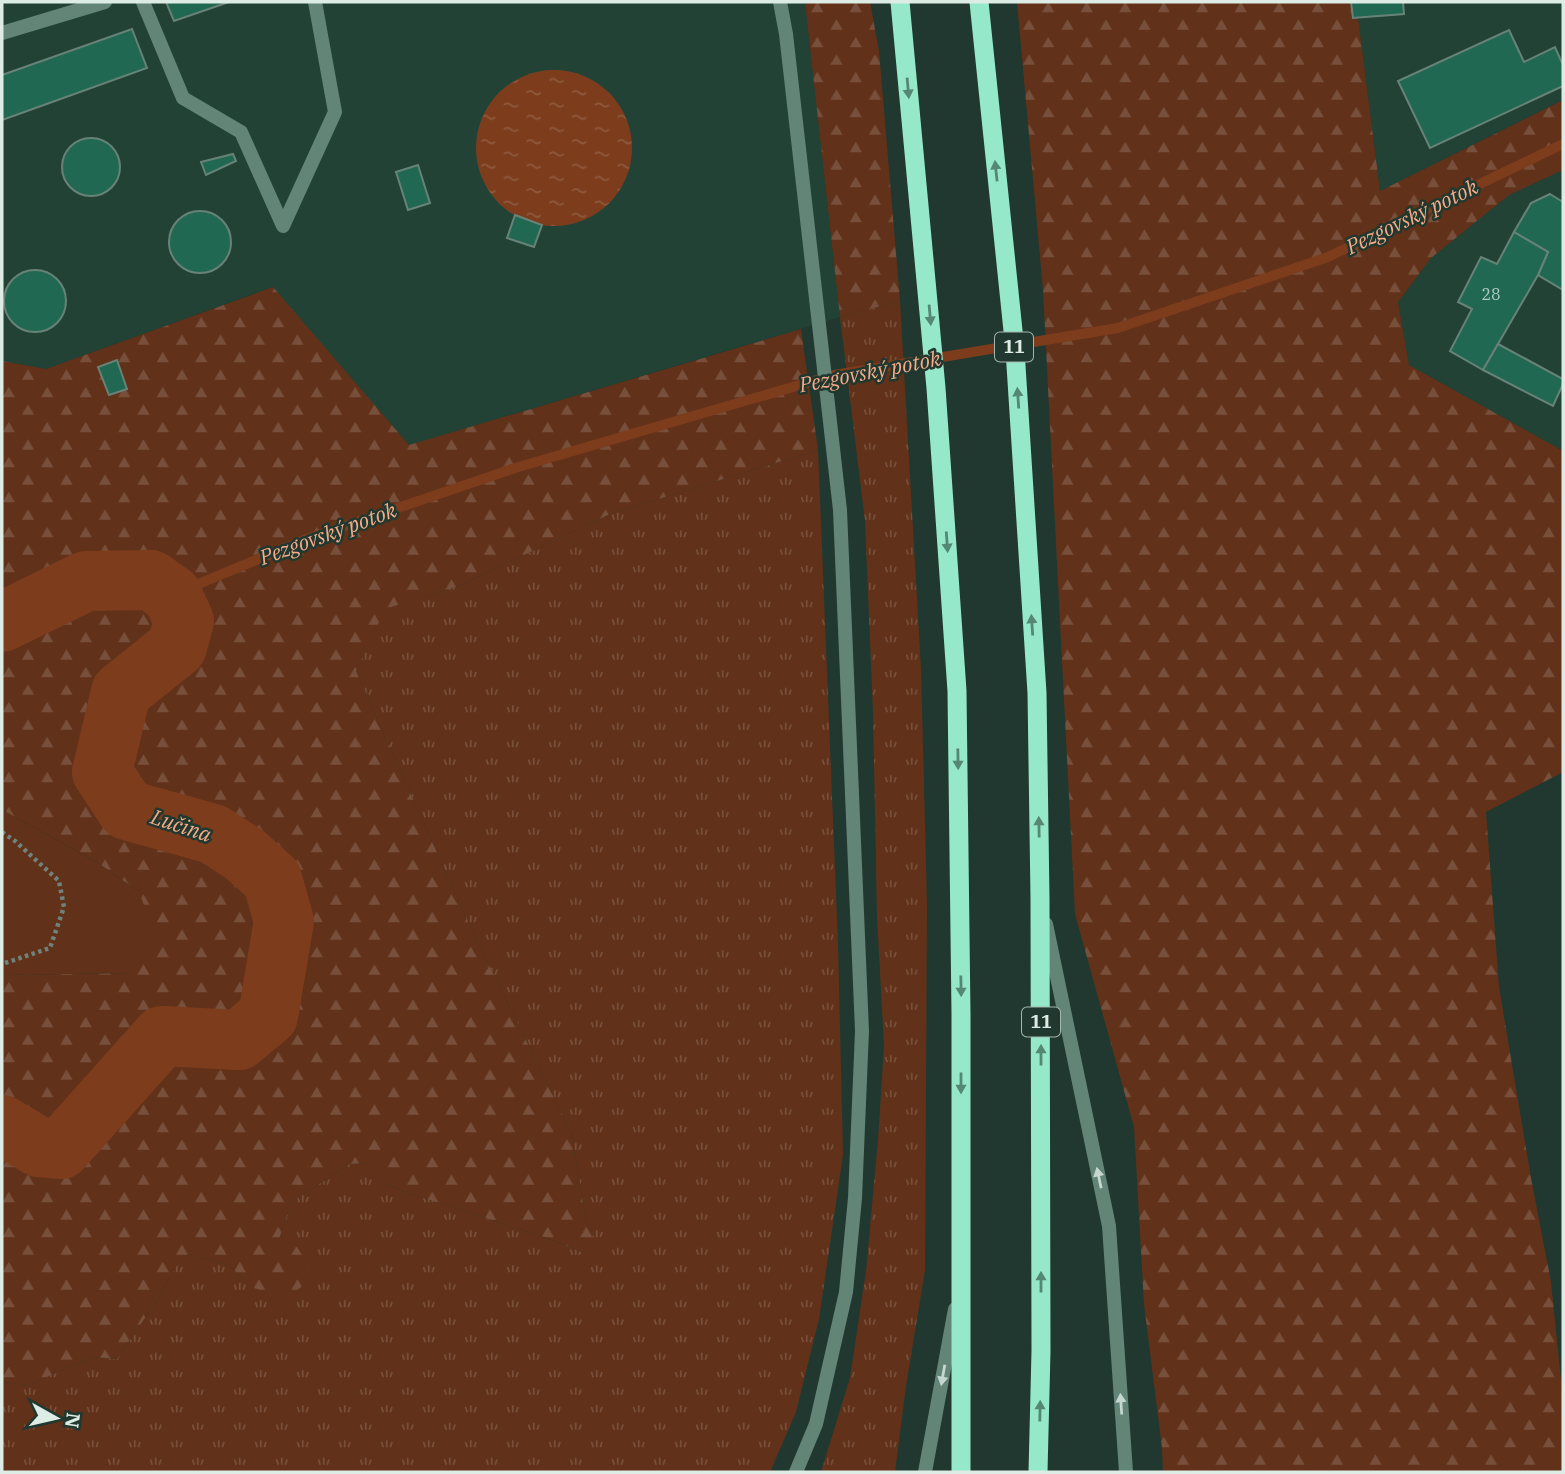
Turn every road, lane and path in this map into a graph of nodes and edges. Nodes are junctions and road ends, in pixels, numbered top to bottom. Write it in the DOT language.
graph roads {
  1 [pos="104,2"];
  2 [pos="143,2"];
  3 [pos="314,2"];
  4 [pos="780,2"];
  5 [pos="785,2"];
  6 [pos="900,2"];
  7 [pos="979,2"];
  8 [pos="784,18"];
  9 [pos="2,33"];
  10 [pos="2,832"];
  11 [pos="1041,898"];
  12 [pos="2,964"];
  13 [pos="960,1284"];
  14 [pos="796,1472"];
  15 [pos="925,1472"];
  16 [pos="961,1472"];
  17 [pos="1038,1472"];
  18 [pos="1126,1472"];
  1 -- 9 [label="lane"];
  2 -- 3 [label="lane"];
  4 -- 8 [label="lane"];
  5 -- 8 [label="lane"];
  6 -- 13 [label="highway, one-way"];
  11 -- 7 [label="highway, 11, one-way"];
  8 -- 14 [label="lane"];
  10 -- 12 [label="path"];
  17 -- 11 [label="highway, 11, one-way"];
  18 -- 11 [label="lane, one-way"];
  13 -- 15 [label="lane, one-way"];
  13 -- 16 [label="highway"];
}
